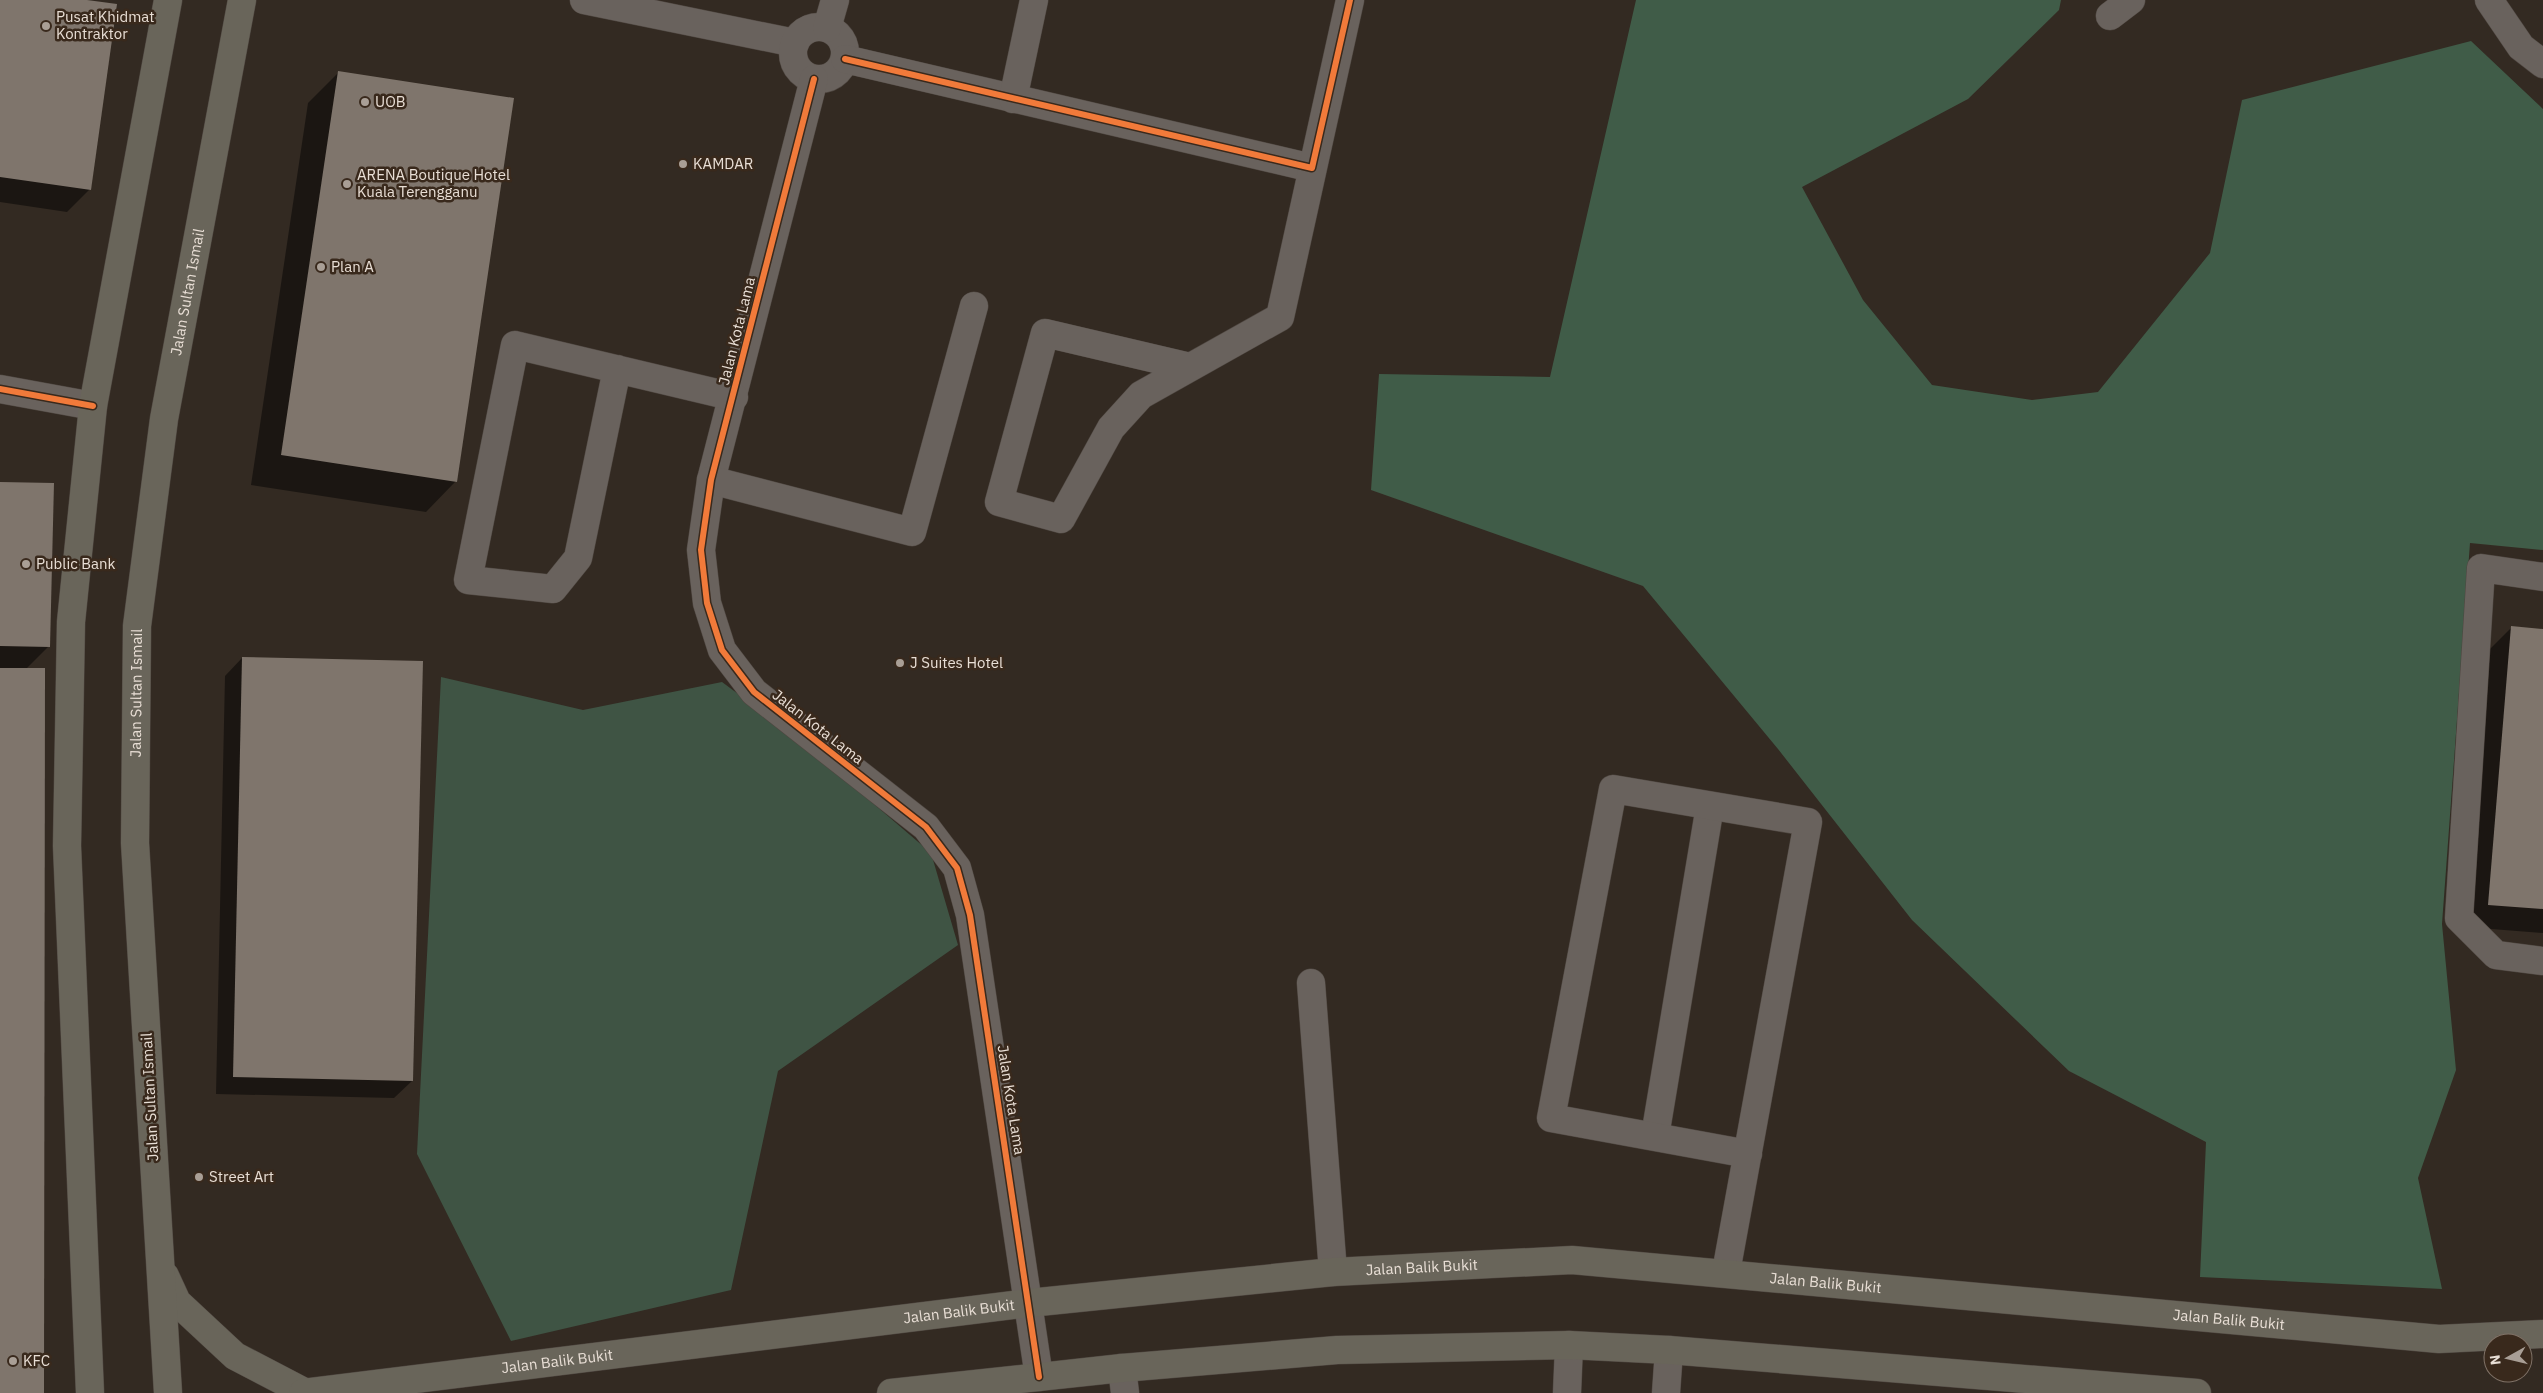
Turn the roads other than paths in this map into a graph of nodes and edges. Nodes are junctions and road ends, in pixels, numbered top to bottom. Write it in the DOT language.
graph roads {
  1 [pos="168,0"];
  2 [pos="242,0"];
  3 [pos="584,0"];
  4 [pos="834,0"];
  5 [pos="1034,0"];
  6 [pos="1350,0"];
  7 [pos="2489,0"];
  8 [pos="827,28"];
  9 [pos="795,43"];
  10 [pos="845,59"];
  11 [pos="2543,64"];
  12 [pos="814,79"];
  13 [pos="1013,99"];
  14 [pos="1312,168"];
  15 [pos="974,306"];
  16 [pos="1190,367"];
  17 [pos="617,369"];
  18 [pos="0,389"];
  19 [pos="734,397"];
  20 [pos="93,406"];
  21 [pos="711,480"];
  22 [pos="2543,577"];
  23 [pos="1710,806"];
  24 [pos="2543,961"];
  25 [pos="1310,984"];
  26 [pos="1655,1136"];
  27 [pos="1748,1154"];
  28 [pos="161,1266"];
  29 [pos="1333,1272"];
  30 [pos="1726,1272"];
  31 [pos="1029,1303"];
  32 [pos="2543,1334"];
  33 [pos="1570,1345"];
  34 [pos="1669,1350"];
  35 [pos="1039,1377"];
  36 [pos="1123,1380"];
  37 [pos="90,1393"];
  38 [pos="168,1393"];
  39 [pos="305,1393"];
  40 [pos="892,1393"];
  41 [pos="1567,1393"];
  42 [pos="1666,1393"];
  43 [pos="2197,1393"];
  1 -- 20 [label="main road"];
  2 -- 28 [label="main road, Jalan Sultan Ismail"];
  3 -- 9 [label="street"];
  4 -- 8 [label="street"];
  5 -- 13 [label="street"];
  6 -- 14 [label="street"];
  7 -- 11 [label="street"];
  8 -- 9 [label="street"];
  8 -- 10 [label="street"];
  9 -- 12 [label="street"];
  10 -- 12 [label="street"];
  10 -- 13 [label="street"];
  12 -- 19 [label="street, Jalan Kota Lama"];
  13 -- 14 [label="street"];
  14 -- 16 [label="street"];
  15 -- 21 [label="street"];
  16 -- 16 [label="street"];
  17 -- 17 [label="street"];
  17 -- 19 [label="street"];
  18 -- 20 [label="street"];
  19 -- 21 [label="street, Jalan Kota Lama"];
  20 -- 37 [label="main road"];
  21 -- 31 [label="street, Jalan Kota Lama"];
  22 -- 24 [label="street"];
  23 -- 26 [label="street"];
  23 -- 26 [label="street"];
  23 -- 27 [label="street"];
  25 -- 29 [label="street"];
  26 -- 27 [label="street"];
  27 -- 30 [label="street"];
  28 -- 38 [label="main road, Jalan Sultan Ismail"];
  28 -- 39 [label="main road"];
  29 -- 30 [label="main road, Jalan Balik Bukit"];
  29 -- 31 [label="main road, Jalan Balik Bukit"];
  30 -- 32 [label="main road, Jalan Balik Bukit"];
  31 -- 35 [label="street, Jalan Kota Lama"];
  31 -- 39 [label="main road, Jalan Balik Bukit"];
  33 -- 34 [label="main road"];
  33 -- 36 [label="main road"];
  33 -- 41 [label="street"];
  34 -- 42 [label="street"];
  34 -- 43 [label="main road"];
  35 -- 36 [label="main road"];
  35 -- 40 [label="main road"];
}
